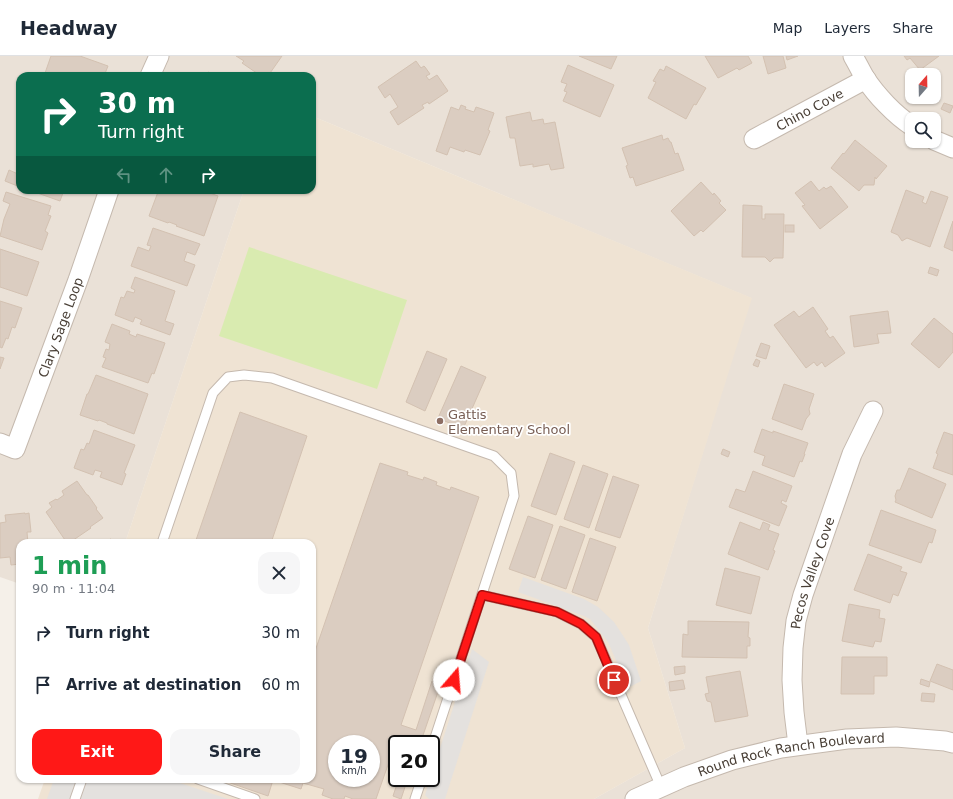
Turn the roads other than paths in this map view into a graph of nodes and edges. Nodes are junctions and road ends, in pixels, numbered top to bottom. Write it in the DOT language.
graph roads {
  1 [pos="159,56"];
  2 [pos="853,56"];
  3 [pos="152,72"];
  4 [pos="866,79"];
  5 [pos="905,121"];
  6 [pos="754,139"];
  7 [pos="941,143"];
  8 [pos="953,148"];
  9 [pos="108,194"];
  10 [pos="873,411"];
  11 [pos="0,443"];
  12 [pos="163,539"];
  13 [pos="482,595"];
  14 [pos="436,735"];
  15 [pos="953,743"];
  16 [pos="798,745"];
  17 [pos="81,783"];
  18 [pos="209,783"];
  19 [pos="419,787"];
  20 [pos="661,787"];
  21 [pos="75,799"];
  22 [pos="255,799"];
  23 [pos="415,799"];
  24 [pos="635,799"];
  1 -- 3 [label="street"];
  2 -- 4 [label="street"];
  4 -- 5 [label="street"];
  4 -- 6 [label="street, Chino Cove"];
  7 -- 8 [label="street"];
  9 -- 11 [label="street, Clary Sage Loop"];
  10 -- 16 [label="street, Pecos Valley Cove"];
  12 -- 13 [label="lane"];
  13 -- 14 [label="lane"];
  13 -- 20 [label="lane"];
  15 -- 16 [label="street, Round Rock Ranch Boulevard"];
  16 -- 20 [label="street, Round Rock Ranch Boulevard"];
  17 -- 21 [label="lane"];
  18 -- 22 [label="lane"];
  19 -- 23 [label="lane"];
  20 -- 24 [label="street, Round Rock Ranch Boulevard"];
}
